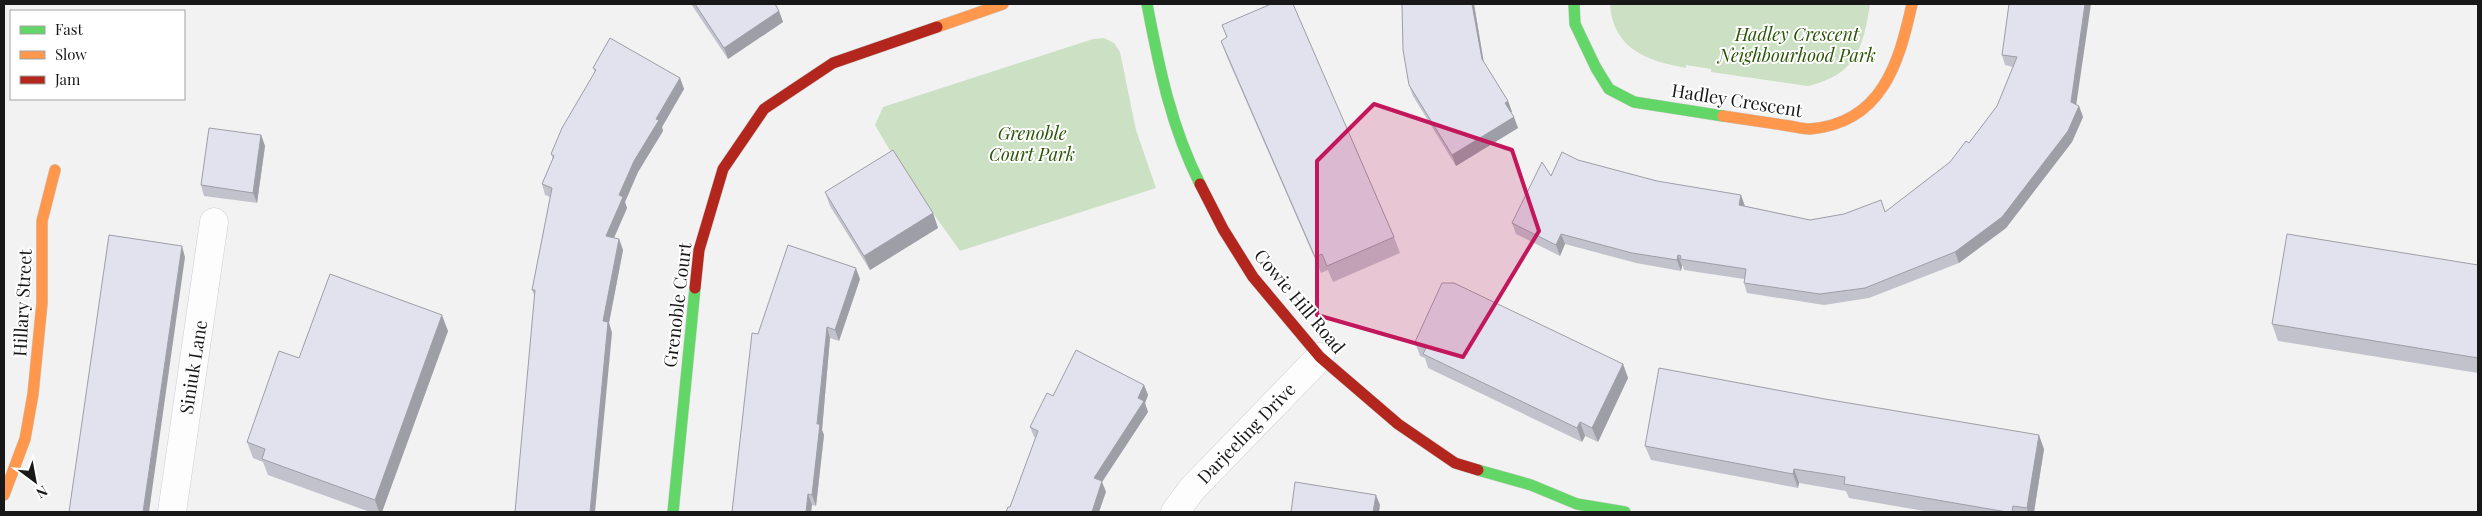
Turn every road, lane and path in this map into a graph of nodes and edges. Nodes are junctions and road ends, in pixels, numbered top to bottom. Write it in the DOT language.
graph roads {
  1 [pos="1003,4"];
  2 [pos="1147,4"];
  3 [pos="1574,4"];
  4 [pos="1912,4"];
  5 [pos="55,170"];
  6 [pos="214,222"];
  7 [pos="1320,357"];
  8 [pos="4,495"];
  9 [pos="172,512"];
  10 [pos="673,512"];
  11 [pos="1175,512"];
  12 [pos="1625,512"];
  1 -- 10 [label="street, Grenoble Court"];
  2 -- 7 [label="street, Cowie Hill Road"];
  3 -- 4 [label="street, Hadley Crescent"];
  5 -- 8 [label="street, Hillary Street"];
  6 -- 9 [label="street, Siniuk Lane"];
  7 -- 11 [label="street, Darjeeling Drive"];
  7 -- 12 [label="street, Cowie Hill Road"];
}
